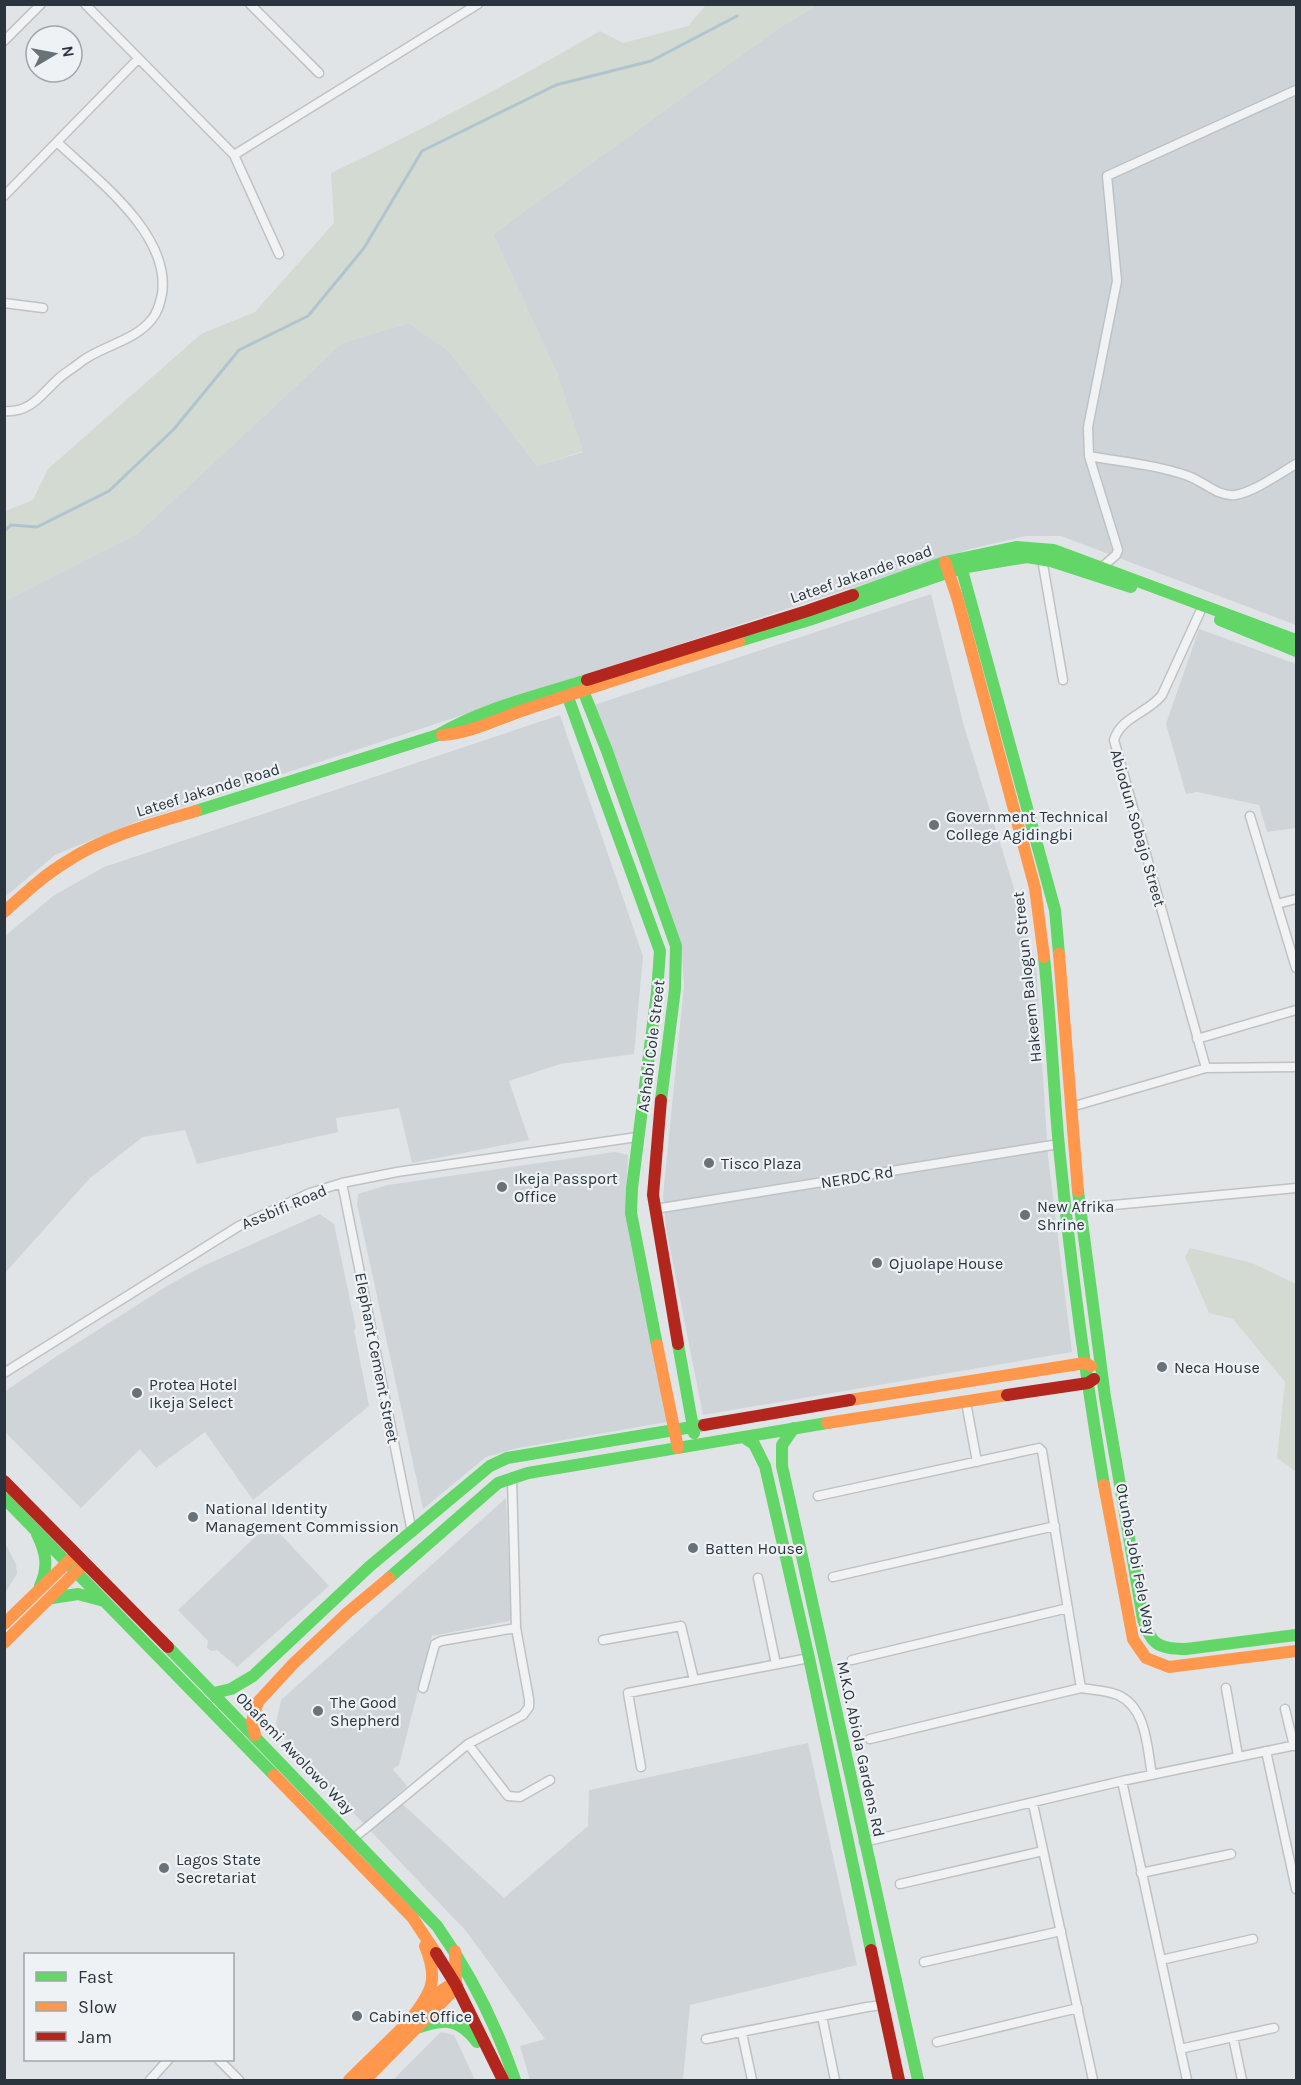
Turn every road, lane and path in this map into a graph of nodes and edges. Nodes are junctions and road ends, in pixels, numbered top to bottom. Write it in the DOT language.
graph roads {
  1 [pos="41,4"];
  2 [pos="85,4"];
  3 [pos="250,4"];
  4 [pos="478,4"];
  5 [pos="4,41"];
  6 [pos="138,59"];
  7 [pos="319,73"];
  8 [pos="1296,90"];
  9 [pos="57,142"];
  10 [pos="234,155"];
  11 [pos="4,196"];
  12 [pos="279,255"];
  13 [pos="4,303"];
  14 [pos="43,308"];
  15 [pos="4,411"];
  16 [pos="1089,456"];
  17 [pos="1296,464"];
  18 [pos="1042,559"];
  19 [pos="960,563"];
  20 [pos="1102,567"];
  21 [pos="947,568"];
  22 [pos="1200,612"];
  23 [pos="1296,640"];
  24 [pos="1296,651"];
  25 [pos="1063,680"];
  26 [pos="582,687"];
  27 [pos="566,692"];
  28 [pos="999,705"];
  29 [pos="986,709"];
  30 [pos="603,742"];
  31 [pos="587,747"];
  32 [pos="1251,816"];
  33 [pos="1296,899"];
  34 [pos="1277,904"];
  35 [pos="4,912"];
  36 [pos="1296,968"];
  37 [pos="1296,1010"];
  38 [pos="1065,1025"];
  39 [pos="1050,1026"];
  40 [pos="1197,1039"];
  41 [pos="1296,1067"];
  42 [pos="1206,1068"];
  43 [pos="1071,1107"];
  44 [pos="637,1137"];
  45 [pos="1059,1144"];
  46 [pos="342,1183"];
  47 [pos="1296,1188"];
  48 [pos="1081,1208"];
  49 [pos="655,1209"];
  50 [pos="1085,1363"];
  51 [pos="681,1368"];
  52 [pos="663,1371"];
  53 [pos="1020,1372"];
  54 [pos="4,1373"];
  55 [pos="1102,1373"];
  56 [pos="1088,1383"];
  57 [pos="1024,1393"];
  58 [pos="966,1402"];
  59 [pos="692,1427"];
  60 [pos="794,1428"];
  61 [pos="674,1430"];
  62 [pos="743,1437"];
  63 [pos="696,1445"];
  64 [pos="678,1448"];
  65 [pos="977,1462"];
  66 [pos="512,1478"];
  67 [pos="4,1481"];
  68 [pos="818,1496"];
  69 [pos="4,1498"];
  70 [pos="32,1526"];
  71 [pos="1055,1526"];
  72 [pos="411,1532"];
  73 [pos="77,1562"];
  74 [pos="833,1577"];
  75 [pos="758,1578"];
  76 [pos="32,1597"];
  77 [pos="48,1600"];
  78 [pos="107,1603"];
  79 [pos="1068,1608"];
  80 [pos="4,1624"];
  81 [pos="516,1628"];
  82 [pos="1296,1635"];
  83 [pos="603,1640"];
  84 [pos="1252,1641"];
  85 [pos="4,1643"];
  86 [pos="281,1651"];
  87 [pos="1296,1651"];
  88 [pos="1255,1657"];
  89 [pos="809,1658"];
  90 [pos="852,1660"];
  91 [pos="293,1664"];
  92 [pos="776,1664"];
  93 [pos="694,1680"];
  94 [pos="423,1688"];
  95 [pos="1081,1688"];
  96 [pos="1226,1688"];
  97 [pos="214,1693"];
  98 [pos="1285,1709"];
  99 [pos="255,1735"];
  100 [pos="870,1739"];
  101 [pos="468,1744"];
  102 [pos="1295,1745"];
  103 [pos="1266,1751"];
  104 [pos="1238,1756"];
  105 [pos="846,1760"];
  106 [pos="830,1763"];
  107 [pos="641,1767"];
  108 [pos="1152,1775"];
  109 [pos="550,1780"];
  110 [pos="1122,1781"];
  111 [pos="1033,1804"];
  112 [pos="354,1838"];
  113 [pos="864,1842"];
  114 [pos="1043,1851"];
  115 [pos="1231,1854"];
  116 [pos="1141,1873"];
  117 [pos="900,1884"];
  118 [pos="1296,1889"];
  119 [pos="412,1917"];
  120 [pos="1061,1931"];
  121 [pos="1253,1939"];
  122 [pos="454,1949"];
  123 [pos="1161,1960"];
  124 [pos="924,1962"];
  125 [pos="474,1983"];
  126 [pos="456,1985"];
  127 [pos="883,2005"];
  128 [pos="1078,2008"];
  129 [pos="822,2016"];
  130 [pos="412,2025"];
  131 [pos="1274,2028"];
  132 [pos="742,2033"];
  133 [pos="1233,2037"];
  134 [pos="706,2039"];
  135 [pos="937,2042"];
  136 [pos="1180,2049"];
  137 [pos="167,2061"];
  138 [pos="220,2061"];
  139 [pos="502,2079"];
  140 [pos="150,2080"];
  141 [pos="239,2080"];
  142 [pos="349,2080"];
  143 [pos="364,2080"];
  144 [pos="515,2080"];
  145 [pos="752,2080"];
  146 [pos="835,2080"];
  147 [pos="899,2080"];
  148 [pos="918,2080"];
  149 [pos="1093,2080"];
  150 [pos="1187,2080"];
  151 [pos="1242,2080"];
  1 -- 5 [label="street"];
  2 -- 6 [label="street"];
  3 -- 7 [label="street"];
  4 -- 10 [label="street"];
  6 -- 9 [label="street"];
  6 -- 10 [label="street"];
  8 -- 16 [label="street"];
  9 -- 11 [label="street"];
  9 -- 15 [label="street"];
  10 -- 12 [label="street"];
  13 -- 14 [label="street"];
  16 -- 17 [label="street"];
  16 -- 20 [label="street"];
  18 -- 19 [label="street, Lateef Jakande Road"];
  18 -- 22 [label="street, Lateef Jakande Road"];
  18 -- 25 [label="street"];
  19 -- 20 [label="street, Lateef Jakande Road"];
  19 -- 21 [label="street, Lateef Jakande Road"];
  19 -- 28 [label="street, Hakeem Balogun Street"];
  20 -- 23 [label="street, Lateef Jakande Road"];
  21 -- 26 [label="street, Lateef Jakande Road"];
  21 -- 29 [label="street, Hakeem Balogun Street"];
  22 -- 24 [label="street, Lateef Jakande Road"];
  22 -- 40 [label="street, Abiodun Sobajo Street"];
  26 -- 27 [label="street, Lateef Jakande Road"];
  26 -- 30 [label="street, Ashabi Cole Street"];
  27 -- 31 [label="street, Ashabi Cole Street"];
  27 -- 35 [label="street, Lateef Jakande Road"];
  28 -- 29 [label="street"];
  28 -- 38 [label="street, Hakeem Balogun Street"];
  29 -- 39 [label="street, Hakeem Balogun Street"];
  30 -- 31 [label="street"];
  30 -- 49 [label="street, Ashabi Cole Street"];
  31 -- 44 [label="street, Ashabi Cole Street"];
  32 -- 34 [label="street"];
  33 -- 34 [label="street"];
  34 -- 36 [label="street"];
  37 -- 40 [label="street"];
  38 -- 39 [label="street"];
  38 -- 43 [label="street, Hakeem Balogun Street"];
  39 -- 45 [label="street, Hakeem Balogun Street"];
  40 -- 42 [label="street, Abiodun Sobajo Street"];
  41 -- 42 [label="street"];
  42 -- 43 [label="street"];
  43 -- 48 [label="street, Hakeem Balogun Street"];
  44 -- 46 [label="street, Assbifi Road"];
  44 -- 52 [label="street, Ashabi Cole Street"];
  45 -- 49 [label="street, NERDC Rd"];
  45 -- 50 [label="street, Hakeem Balogun Street"];
  46 -- 54 [label="street, Assbifi Road"];
  46 -- 72 [label="street, Elephant Cement Street"];
  47 -- 48 [label="street"];
  48 -- 55 [label="street, Hakeem Balogun Street"];
  49 -- 51 [label="street, Ashabi Cole Street"];
  50 -- 53 [label="street"];
  50 -- 55 [label="street"];
  50 -- 56 [label="street, Otunba Jobi Fele Way"];
  51 -- 52 [label="street"];
  51 -- 59 [label="street, Ashabi Cole Street"];
  52 -- 61 [label="street, Ashabi Cole Street"];
  53 -- 57 [label="street"];
  53 -- 59 [label="street"];
  55 -- 56 [label="street"];
  55 -- 84 [label="street, Otunba Jobi Fele Way"];
  56 -- 57 [label="street"];
  56 -- 88 [label="street, Otunba Jobi Fele Way"];
  57 -- 58 [label="street"];
  58 -- 60 [label="street"];
  58 -- 65 [label="street"];
  59 -- 61 [label="street"];
  59 -- 63 [label="street, Ashabi Cole Street"];
  60 -- 62 [label="street"];
  60 -- 105 [label="street, M.K.O. Abiola Gardens Rd"];
  61 -- 64 [label="street, Ashabi Cole Street"];
  61 -- 72 [label="street"];
  62 -- 63 [label="street"];
  62 -- 89 [label="street, M.K.O. Abiola Gardens Rd"];
  63 -- 64 [label="street"];
  64 -- 66 [label="street"];
  65 -- 68 [label="street"];
  65 -- 71 [label="street"];
  66 -- 81 [label="street"];
  66 -- 91 [label="street"];
  67 -- 73 [label="street, Obafemi Awolowo Way"];
  69 -- 70 [label="street, Obafemi Awolowo Way"];
  70 -- 73 [label="street, Obafemi Awolowo Way"];
  70 -- 76 [label="street"];
  71 -- 74 [label="street"];
  71 -- 79 [label="street"];
  72 -- 86 [label="street"];
  73 -- 76 [label="street"];
  73 -- 77 [label="street"];
  73 -- 78 [label="street, Obafemi Awolowo Way"];
  73 -- 97 [label="street, Obafemi Awolowo Way"];
  75 -- 92 [label="street"];
  76 -- 80 [label="street"];
  77 -- 78 [label="street"];
  77 -- 85 [label="street"];
  78 -- 119 [label="street, Obafemi Awolowo Way"];
  79 -- 90 [label="street"];
  79 -- 95 [label="street"];
  81 -- 94 [label="street"];
  81 -- 101 [label="street"];
  82 -- 84 [label="street, Otunba Jobi Fele Way"];
  83 -- 93 [label="street"];
  84 -- 88 [label="street"];
  86 -- 91 [label="street"];
  86 -- 97 [label="street"];
  87 -- 88 [label="street, Otunba Jobi Fele Way"];
  89 -- 92 [label="street"];
  89 -- 106 [label="street, M.K.O. Abiola Gardens Rd"];
  91 -- 99 [label="street"];
  92 -- 93 [label="street"];
  93 -- 107 [label="street"];
  95 -- 100 [label="street"];
  95 -- 108 [label="street"];
  96 -- 104 [label="street"];
  97 -- 99 [label="street, Obafemi Awolowo Way"];
  98 -- 102 [label="street"];
  99 -- 112 [label="street, Obafemi Awolowo Way"];
  101 -- 109 [label="street"];
  101 -- 112 [label="street"];
  102 -- 103 [label="street"];
  103 -- 104 [label="street"];
  103 -- 118 [label="street"];
  104 -- 108 [label="street"];
  105 -- 106 [label="street"];
  105 -- 113 [label="street, M.K.O. Abiola Gardens Rd"];
  106 -- 127 [label="street, M.K.O. Abiola Gardens Rd"];
  108 -- 110 [label="street"];
  110 -- 111 [label="street"];
  110 -- 116 [label="street"];
  111 -- 113 [label="street"];
  111 -- 114 [label="street"];
  112 -- 122 [label="street, Obafemi Awolowo Way"];
  113 -- 148 [label="street, M.K.O. Abiola Gardens Rd"];
  114 -- 117 [label="street"];
  114 -- 120 [label="street"];
  115 -- 116 [label="street"];
  116 -- 123 [label="street"];
  119 -- 126 [label="street, Obafemi Awolowo Way"];
  119 -- 130 [label="street"];
  120 -- 124 [label="street"];
  120 -- 128 [label="street"];
  121 -- 123 [label="street"];
  122 -- 125 [label="street, Obafemi Awolowo Way"];
  122 -- 126 [label="street"];
  123 -- 136 [label="street"];
  125 -- 126 [label="street"];
  125 -- 144 [label="street, Obafemi Awolowo Way"];
  126 -- 130 [label="street"];
  126 -- 139 [label="street, Obafemi Awolowo Way"];
  127 -- 129 [label="street"];
  127 -- 147 [label="street, M.K.O. Abiola Gardens Rd"];
  128 -- 135 [label="street"];
  128 -- 149 [label="street"];
  129 -- 132 [label="street"];
  129 -- 146 [label="street"];
  130 -- 139 [label="street"];
  130 -- 142 [label="street"];
  130 -- 143 [label="street"];
  131 -- 133 [label="street"];
  132 -- 134 [label="street"];
  132 -- 145 [label="street"];
  133 -- 136 [label="street"];
  133 -- 151 [label="street"];
  136 -- 150 [label="street"];
  137 -- 140 [label="street"];
  138 -- 141 [label="street"];
}
